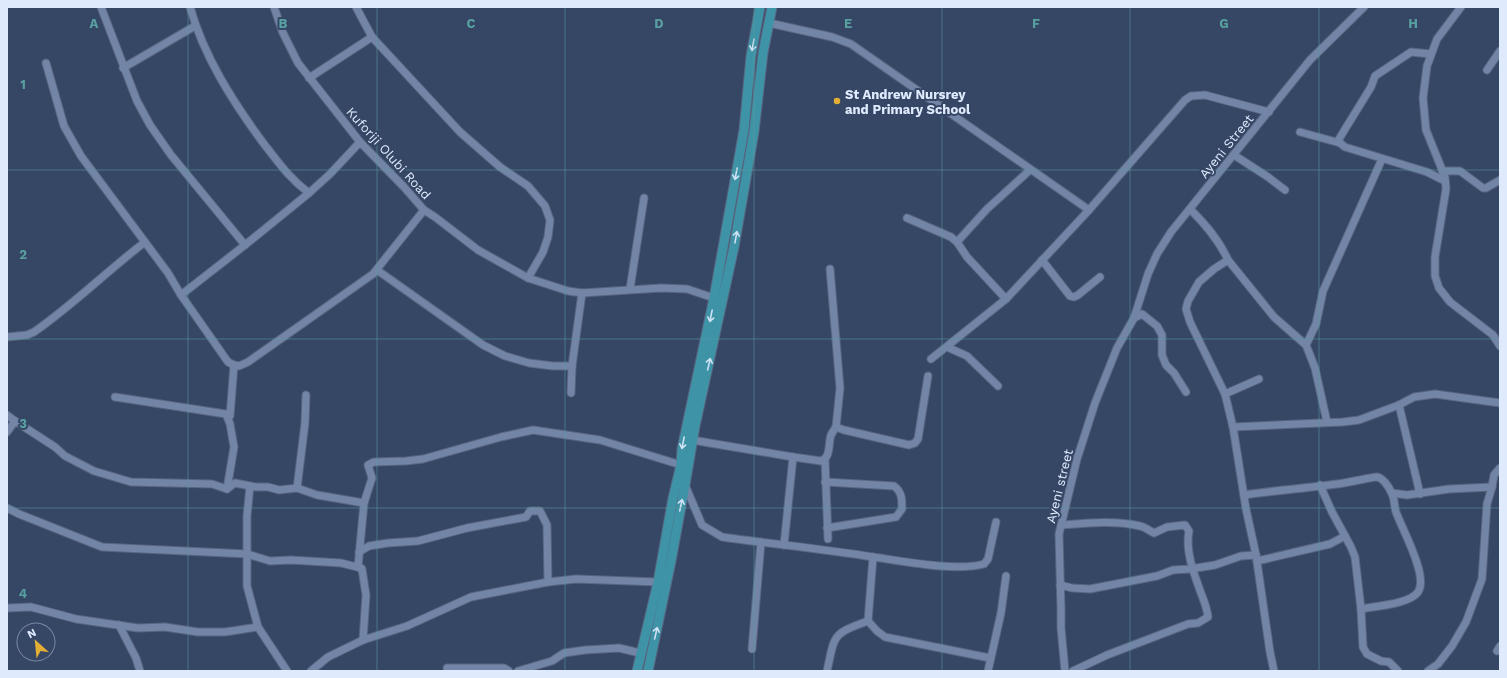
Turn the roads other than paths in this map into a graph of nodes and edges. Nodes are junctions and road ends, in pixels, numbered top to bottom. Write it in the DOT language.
graph roads {
  1 [pos="100,7"];
  2 [pos="190,7"];
  3 [pos="274,7"];
  4 [pos="356,7"];
  5 [pos="760,7"];
  6 [pos="772,7"];
  7 [pos="1364,7"];
  8 [pos="1461,7"];
  9 [pos="769,23"];
  10 [pos="195,26"];
  11 [pos="372,37"];
  12 [pos="1500,50"];
  13 [pos="1431,54"];
  14 [pos="46,63"];
  15 [pos="123,68"];
  16 [pos="1487,70"];
  17 [pos="309,78"];
  18 [pos="1269,112"];
  19 [pos="749,131"];
  20 [pos="1300,132"];
  21 [pos="360,142"];
  22 [pos="1340,143"];
  23 [pos="1234,155"];
  24 [pos="1382,159"];
  25 [pos="1030,170"];
  26 [pos="1442,170"];
  27 [pos="1500,180"];
  28 [pos="1445,181"];
  29 [pos="1285,190"];
  30 [pos="309,193"];
  31 [pos="644,198"];
  32 [pos="1190,209"];
  33 [pos="424,210"];
  34 [pos="1089,210"];
  35 [pos="907,218"];
  36 [pos="145,242"];
  37 [pos="957,242"];
  38 [pos="245,245"];
  39 [pos="1042,260"];
  40 [pos="1228,260"];
  41 [pos="830,269"];
  42 [pos="377,270"];
  43 [pos="1100,277"];
  44 [pos="528,278"];
  45 [pos="630,289"];
  46 [pos="582,293"];
  47 [pos="181,295"];
  48 [pos="714,298"];
  49 [pos="1006,299"];
  50 [pos="1134,318"];
  51 [pos="7,338"];
  52 [pos="1306,345"];
  53 [pos="1500,346"];
  54 [pos="947,347"];
  55 [pos="931,359"];
  56 [pos="234,365"];
  57 [pos="572,366"];
  58 [pos="928,376"];
  59 [pos="1259,379"];
  60 [pos="998,386"];
  61 [pos="699,390"];
  62 [pos="1186,392"];
  63 [pos="571,393"];
  64 [pos="1225,394"];
  65 [pos="306,395"];
  66 [pos="115,397"];
  67 [pos="1500,403"];
  68 [pos="1399,405"];
  69 [pos="226,414"];
  70 [pos="7,415"];
  71 [pos="15,421"];
  72 [pos="1327,422"];
  73 [pos="836,427"];
  74 [pos="1233,427"];
  75 [pos="7,432"];
  76 [pos="692,440"];
  77 [pos="793,458"];
  78 [pos="825,460"];
  79 [pos="681,464"];
  80 [pos="1500,468"];
  81 [pos="825,482"];
  82 [pos="685,485"];
  83 [pos="1320,485"];
  84 [pos="250,486"];
  85 [pos="1492,487"];
  86 [pos="297,488"];
  87 [pos="227,489"];
  88 [pos="1392,493"];
  89 [pos="1420,494"];
  90 [pos="1244,495"];
  91 [pos="364,503"];
  92 [pos="7,508"];
  93 [pos="996,522"];
  94 [pos="1061,525"];
  95 [pos="827,528"];
  96 [pos="1345,536"];
  97 [pos="828,539"];
  98 [pos="761,542"];
  99 [pos="784,545"];
  100 [pos="359,552"];
  101 [pos="247,554"];
  102 [pos="873,557"];
  103 [pos="1256,558"];
  104 [pos="362,568"];
  105 [pos="1193,569"];
  106 [pos="1006,576"];
  107 [pos="548,582"];
  108 [pos="658,582"];
  109 [pos="1060,585"];
  110 [pos="7,608"];
  111 [pos="1361,609"];
  112 [pos="868,620"];
  113 [pos="119,625"];
  114 [pos="258,627"];
  115 [pos="363,640"];
  116 [pos="752,649"];
  117 [pos="640,653"];
  118 [pos="990,658"];
  119 [pos="447,668"];
  120 [pos="140,671"];
  121 [pos="287,671"];
  122 [pos="311,671"];
  123 [pos="510,671"];
  124 [pos="518,671"];
  125 [pos="637,671"];
  126 [pos="648,671"];
  127 [pos="827,671"];
  128 [pos="988,671"];
  129 [pos="1065,671"];
  130 [pos="1073,671"];
  131 [pos="1274,671"];
  132 [pos="1398,671"];
  133 [pos="1428,671"];
  1 -- 15 [label="street"];
  2 -- 10 [label="street"];
  3 -- 17 [label="street, Kuforiji Olubi Road"];
  4 -- 11 [label="street"];
  5 -- 19 [label="main road, one-way"];
  6 -- 9 [label="main road"];
  7 -- 18 [label="street, Ayeni Street"];
  8 -- 13 [label="street"];
  9 -- 19 [label="main road"];
  9 -- 25 [label="street"];
  10 -- 15 [label="street"];
  10 -- 30 [label="street"];
  11 -- 17 [label="street"];
  11 -- 44 [label="street"];
  12 -- 16 [label="street"];
  13 -- 22 [label="street"];
  13 -- 26 [label="street"];
  14 -- 36 [label="street"];
  15 -- 38 [label="street"];
  17 -- 21 [label="street, Kuforiji Olubi Road"];
  18 -- 23 [label="street, Ayeni Street"];
  18 -- 34 [label="street"];
  19 -- 48 [label="main road, one-way"];
  61 -- 19 [label="main road, one-way"];
  20 -- 22 [label="street"];
  21 -- 30 [label="street"];
  21 -- 33 [label="street, Kuforiji Olubi Road"];
  22 -- 24 [label="street"];
  23 -- 29 [label="street"];
  23 -- 32 [label="street, Ayeni Street"];
  24 -- 28 [label="street"];
  24 -- 52 [label="street"];
  25 -- 34 [label="street"];
  25 -- 37 [label="street"];
  26 -- 27 [label="street"];
  26 -- 28 [label="street"];
  28 -- 53 [label="street"];
  30 -- 38 [label="street"];
  31 -- 45 [label="street"];
  32 -- 40 [label="street"];
  32 -- 50 [label="street, Ayeni Street"];
  33 -- 42 [label="street"];
  33 -- 44 [label="street, Kuforiji Olubi Road"];
  34 -- 39 [label="street"];
  35 -- 37 [label="street"];
  36 -- 47 [label="street"];
  36 -- 51 [label="street"];
  37 -- 49 [label="street"];
  38 -- 47 [label="street"];
  39 -- 43 [label="street"];
  39 -- 49 [label="street"];
  40 -- 52 [label="street"];
  40 -- 64 [label="street"];
  41 -- 73 [label="street"];
  42 -- 56 [label="street"];
  42 -- 57 [label="street"];
  44 -- 46 [label="street, Kuforiji Olubi Road"];
  45 -- 46 [label="street, Kuforiji Olubi Road"];
  45 -- 48 [label="street, Kuforiji Olubi Road"];
  46 -- 57 [label="street"];
  47 -- 56 [label="street"];
  48 -- 61 [label="main road, one-way"];
  49 -- 54 [label="street"];
  50 -- 62 [label="street"];
  50 -- 94 [label="street, Ayeni street"];
  52 -- 72 [label="street"];
  54 -- 55 [label="street"];
  54 -- 60 [label="street"];
  56 -- 69 [label="street"];
  57 -- 63 [label="street"];
  58 -- 73 [label="street"];
  59 -- 64 [label="street"];
  61 -- 76 [label="main road"];
  61 -- 79 [label="main road, one-way"];
  64 -- 74 [label="street"];
  65 -- 86 [label="street"];
  66 -- 69 [label="street"];
  67 -- 68 [label="street"];
  68 -- 72 [label="street"];
  68 -- 89 [label="street"];
  69 -- 87 [label="street"];
  70 -- 71 [label="street"];
  71 -- 75 [label="street"];
  71 -- 87 [label="street"];
  72 -- 74 [label="street"];
  73 -- 78 [label="street"];
  74 -- 90 [label="street"];
  76 -- 77 [label="street"];
  76 -- 82 [label="main road"];
  77 -- 78 [label="street"];
  77 -- 99 [label="street"];
  78 -- 81 [label="street"];
  79 -- 91 [label="street"];
  79 -- 108 [label="main road"];
  80 -- 85 [label="street"];
  81 -- 95 [label="street"];
  81 -- 95 [label="street"];
  82 -- 98 [label="street"];
  126 -- 82 [label="main road, one-way"];
  83 -- 88 [label="street"];
  83 -- 90 [label="street"];
  83 -- 96 [label="street"];
  84 -- 86 [label="street"];
  84 -- 87 [label="street"];
  84 -- 101 [label="street"];
  85 -- 89 [label="street"];
  85 -- 133 [label="street"];
  86 -- 91 [label="street"];
  88 -- 89 [label="street"];
  88 -- 111 [label="street"];
  90 -- 103 [label="street"];
  91 -- 100 [label="street"];
  92 -- 101 [label="street"];
  93 -- 102 [label="street"];
  94 -- 105 [label="street"];
  94 -- 109 [label="street, Ayeni street"];
  95 -- 97 [label="street"];
  96 -- 103 [label="street"];
  96 -- 111 [label="street"];
  98 -- 99 [label="street"];
  98 -- 116 [label="street"];
  99 -- 102 [label="street"];
  100 -- 104 [label="street"];
  100 -- 107 [label="street"];
  101 -- 104 [label="street"];
  101 -- 114 [label="street"];
  102 -- 112 [label="street"];
  103 -- 105 [label="street"];
  103 -- 131 [label="street"];
  104 -- 115 [label="street"];
  105 -- 109 [label="street"];
  105 -- 130 [label="street"];
  106 -- 118 [label="street"];
  107 -- 108 [label="street"];
  107 -- 115 [label="street"];
  108 -- 117 [label="main road"];
  109 -- 129 [label="street, Ayeni street"];
  110 -- 113 [label="street"];
  111 -- 132 [label="street"];
  112 -- 118 [label="street"];
  112 -- 127 [label="street"];
  113 -- 114 [label="street"];
  113 -- 120 [label="street"];
  114 -- 121 [label="street"];
  115 -- 122 [label="street"];
  117 -- 124 [label="street"];
  117 -- 125 [label="main road"];
  118 -- 128 [label="street"];
  119 -- 123 [label="street"];
}
